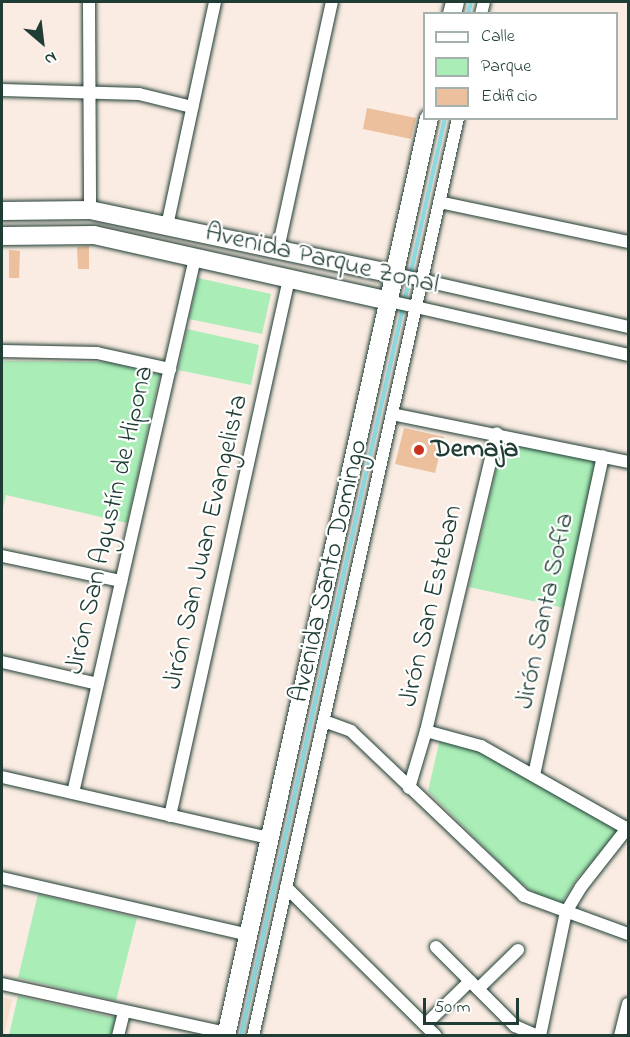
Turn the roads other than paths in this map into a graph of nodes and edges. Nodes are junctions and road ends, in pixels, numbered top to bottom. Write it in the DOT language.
graph roads {
  1 [pos="89,2"];
  2 [pos="215,2"];
  3 [pos="332,2"];
  4 [pos="2,90"];
  5 [pos="88,91"];
  6 [pos="192,107"];
  7 [pos="429,120"];
  8 [pos="458,120"];
  9 [pos="439,202"];
  10 [pos="90,210"];
  11 [pos="2,211"];
  12 [pos="167,226"];
  13 [pos="2,236"];
  14 [pos="628,242"];
  15 [pos="278,249"];
  16 [pos="195,258"];
  17 [pos="394,274"];
  18 [pos="289,279"];
  19 [pos="422,279"];
  20 [pos="388,301"];
  21 [pos="416,307"];
  22 [pos="628,327"];
  23 [pos="2,351"];
  24 [pos="628,355"];
  25 [pos="170,369"];
  26 [pos="392,414"];
  27 [pos="497,433"];
  28 [pos="603,456"];
  29 [pos="628,462"];
  30 [pos="2,556"];
  31 [pos="121,581"];
  32 [pos="2,662"];
  33 [pos="98,684"];
  34 [pos="324,721"];
  35 [pos="426,731"];
  36 [pos="534,775"];
  37 [pos="2,777"];
  38 [pos="409,788"];
  39 [pos="73,793"];
  40 [pos="170,816"];
  41 [pos="628,829"];
  42 [pos="269,838"];
  43 [pos="2,878"];
  44 [pos="286,887"];
  45 [pos="566,912"];
  46 [pos="628,934"];
  47 [pos="248,935"];
  48 [pos="436,947"];
  49 [pos="518,950"];
  50 [pos="2,984"];
  51 [pos="474,985"];
  52 [pos="628,1004"];
  53 [pos="124,1012"];
  54 [pos="425,1025"];
  55 [pos="254,1030"];
  56 [pos="522,1033"];
  57 [pos="226,1034"];
  58 [pos="118,1035"];
  59 [pos="266,1035"];
  60 [pos="436,1035"];
  61 [pos="538,1035"];
  62 [pos="620,1035"];
  1 -- 5 [label="street"];
  2 -- 6 [label="street"];
  3 -- 15 [label="street"];
  4 -- 5 [label="street"];
  5 -- 6 [label="street"];
  5 -- 10 [label="street"];
  6 -- 12 [label="street"];
  7 -- 17 [label="main road, Avenida Santo Domingo"];
  8 -- 9 [label="street, Avenida Santo Domingo"];
  9 -- 14 [label="street"];
  9 -- 19 [label="street, Avenida Santo Domingo"];
  10 -- 11 [label="main road, Avenida Parque Zonal"];
  10 -- 12 [label="main road, Avenida Parque Zonal"];
  12 -- 15 [label="main road, Avenida Parque Zonal"];
  13 -- 16 [label="main road, Avenida Parque Zonal"];
  15 -- 17 [label="main road, Avenida Parque Zonal"];
  16 -- 18 [label="main road, Avenida Parque Zonal"];
  16 -- 25 [label="street, Jirón San Agustín de Hipona"];
  17 -- 19 [label="street, Avenida Parque Zonal"];
  17 -- 20 [label="main road, Avenida Santo Domingo"];
  18 -- 20 [label="main road, Avenida Parque Zonal"];
  18 -- 40 [label="street, Jirón San Juan Evangelista"];
  19 -- 21 [label="street, Avenida Santo Domingo"];
  19 -- 22 [label="street, Avenida Parque Zonal"];
  20 -- 21 [label="street, Avenida Parque Zonal"];
  20 -- 42 [label="main road, Avenida Santo Domingo"];
  21 -- 24 [label="street, Avenida Parque Zonal"];
  21 -- 26 [label="street, Avenida Santo Domingo"];
  23 -- 25 [label="street"];
  25 -- 31 [label="street, Jirón San Agustín de Hipona"];
  26 -- 27 [label="street"];
  26 -- 34 [label="street, Avenida Santo Domingo"];
  27 -- 28 [label="street"];
  27 -- 35 [label="street, Jirón San Esteban"];
  28 -- 29 [label="street"];
  28 -- 36 [label="street, Jirón Santa Sofía"];
  30 -- 31 [label="street"];
  31 -- 33 [label="street, Jirón San Agustín de Hipona"];
  32 -- 33 [label="street"];
  33 -- 39 [label="street, Jirón San Agustín de Hipona"];
  34 -- 38 [label="street"];
  34 -- 44 [label="street, Avenida Santo Domingo"];
  35 -- 36 [label="street"];
  35 -- 38 [label="street, Jirón San Esteban"];
  36 -- 41 [label="street"];
  37 -- 39 [label="street"];
  38 -- 45 [label="street"];
  39 -- 40 [label="street"];
  40 -- 42 [label="street"];
  41 -- 45 [label="street"];
  42 -- 47 [label="main road, Avenida Santo Domingo"];
  43 -- 47 [label="street"];
  44 -- 54 [label="street"];
  44 -- 55 [label="street, Avenida Santo Domingo"];
  45 -- 46 [label="street"];
  45 -- 61 [label="street"];
  47 -- 57 [label="main road, Avenida Santo Domingo"];
  48 -- 51 [label="street"];
  49 -- 51 [label="street"];
  50 -- 53 [label="street"];
  51 -- 54 [label="street"];
  51 -- 56 [label="street"];
  52 -- 62 [label="street"];
  53 -- 57 [label="street"];
  53 -- 58 [label="street"];
  54 -- 60 [label="street"];
  55 -- 59 [label="street"];
  56 -- 61 [label="street"];
}
